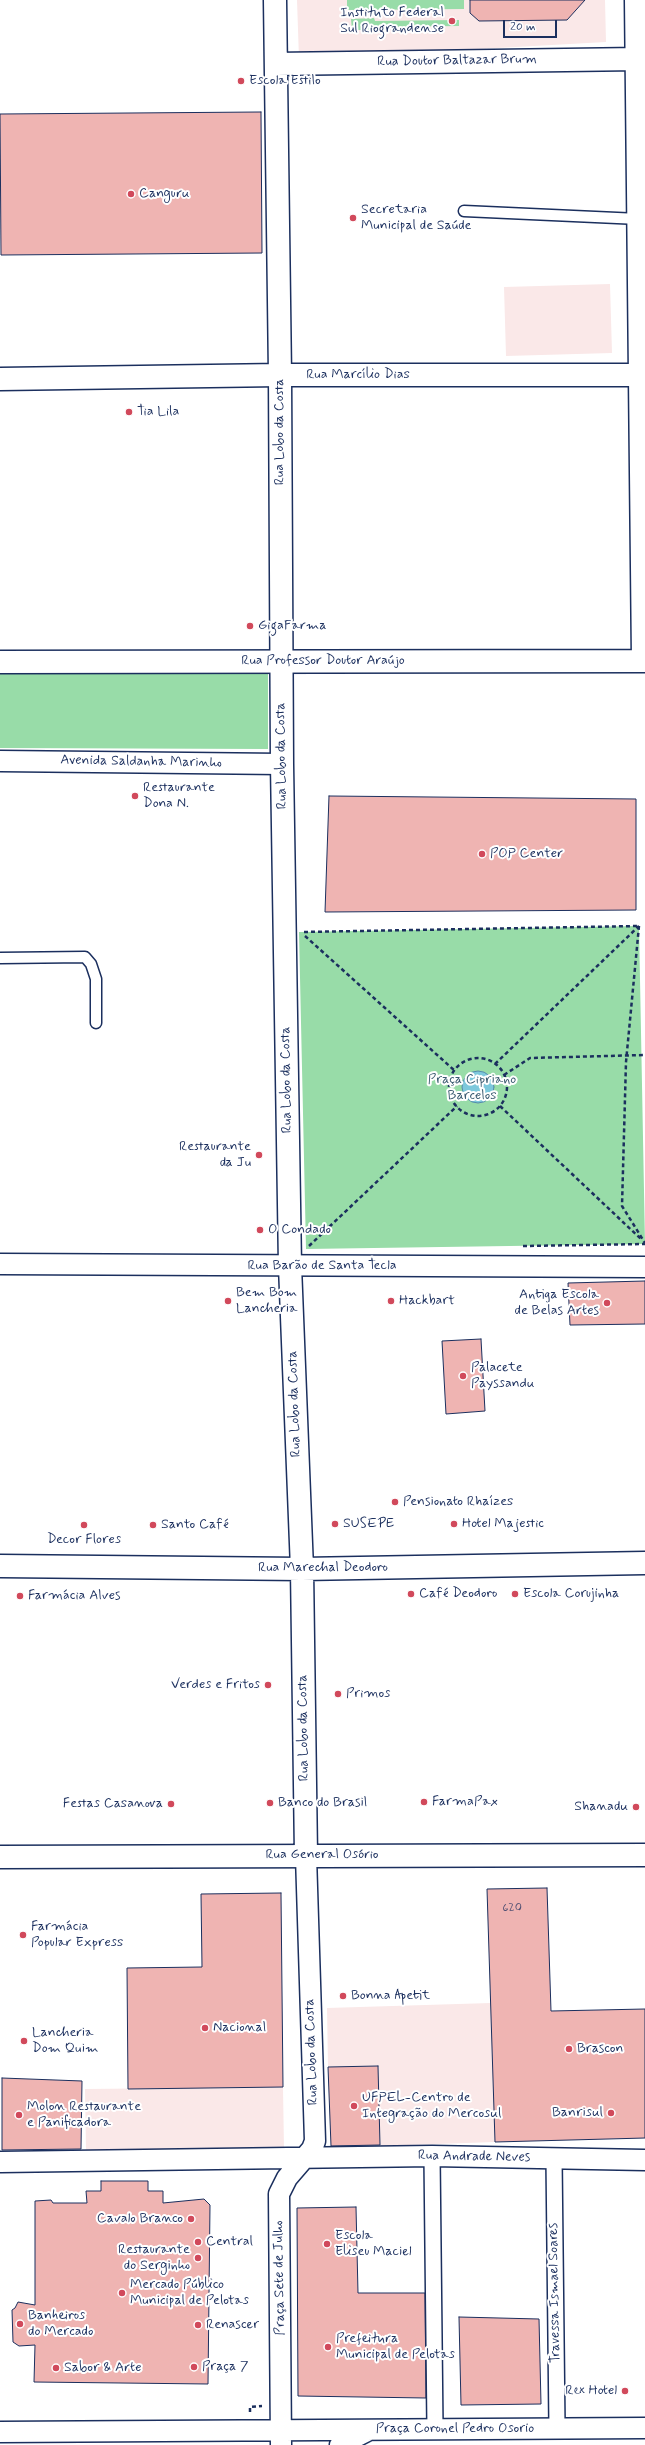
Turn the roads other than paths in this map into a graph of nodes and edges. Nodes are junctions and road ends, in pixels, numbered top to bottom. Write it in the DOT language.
graph roads {
  1 [pos="275,0"];
  2 [pos="636,0"];
  3 [pos="641,60"];
  4 [pos="276,64"];
  5 [pos="464,211"];
  6 [pos="639,219"];
  7 [pos="280,375"];
  8 [pos="642,375"];
  9 [pos="0,379"];
  10 [pos="644,661"];
  11 [pos="0,662"];
  12 [pos="282,662"];
  13 [pos="0,761"];
  14 [pos="282,764"];
  15 [pos="0,958"];
  16 [pos="96,1024"];
  17 [pos="0,1264"];
  18 [pos="290,1266"];
  19 [pos="645,1267"];
  20 [pos="645,1563"];
  21 [pos="0,1566"];
  22 [pos="302,1569"];
  23 [pos="645,1855"];
  24 [pos="306,1856"];
  25 [pos="0,1857"];
  26 [pos="432,2156"];
  27 [pos="304,2157"];
  28 [pos="554,2158"];
  29 [pos="645,2160"];
  30 [pos="0,2162"];
  31 [pos="557,2428"];
  32 [pos="645,2428"];
  33 [pos="370,2429"];
  34 [pos="435,2429"];
  35 [pos="0,2432"];
  36 [pos="281,2437"];
  37 [pos="340,2445"];
  1 -- 4 [label="street, Rua Lobo da Costa"];
  2 -- 3 [label="street"];
  3 -- 4 [label="street, Rua Doutor Baltazar Brum"];
  3 -- 6 [label="street"];
  4 -- 7 [label="street, Rua Lobo da Costa"];
  5 -- 6 [label="lane"];
  6 -- 8 [label="street"];
  7 -- 8 [label="street, Rua Marcílio Dias"];
  7 -- 9 [label="street, Rua Marcílio Dias"];
  7 -- 12 [label="street, Rua Lobo da Costa"];
  8 -- 10 [label="street"];
  10 -- 12 [label="street, Rua Professor Doutor Araújo"];
  11 -- 12 [label="street, Rua Professor Doutor Araújo"];
  12 -- 14 [label="street, Rua Lobo da Costa"];
  13 -- 14 [label="street, Avenida Saldanha Marinho"];
  14 -- 18 [label="street, Rua Lobo da Costa"];
  15 -- 16 [label="lane"];
  17 -- 18 [label="street, Rua Barão de Santa Tecla"];
  18 -- 19 [label="street, Rua Barão de Santa Tecla"];
  18 -- 22 [label="street, Rua Lobo da Costa"];
  20 -- 22 [label="street, Rua Marechal Deodoro"];
  21 -- 22 [label="street, Rua Marechal Deodoro"];
  22 -- 24 [label="street, Rua Lobo da Costa"];
  23 -- 24 [label="street, Rua General Osório"];
  24 -- 25 [label="street, Rua General Osório"];
  24 -- 27 [label="street, Rua Lobo da Costa"];
  26 -- 27 [label="street, Rua Andrade Neves"];
  26 -- 28 [label="street, Rua Andrade Neves"];
  26 -- 34 [label="street"];
  27 -- 30 [label="street"];
  27 -- 36 [label="street, Praça Sete de Julho"];
  28 -- 29 [label="street, Rua Andrade Neves"];
  28 -- 31 [label="street, Travessa Ismael Soares"];
  31 -- 32 [label="street, Praça Coronel Pedro Osorio"];
  31 -- 34 [label="street, Praça Coronel Pedro Osorio"];
  33 -- 34 [label="street, Praça Coronel Pedro Osorio"];
  33 -- 36 [label="street, Praça Coronel Pedro Osorio"];
  33 -- 37 [label="street"];
  35 -- 36 [label="street"];
}
